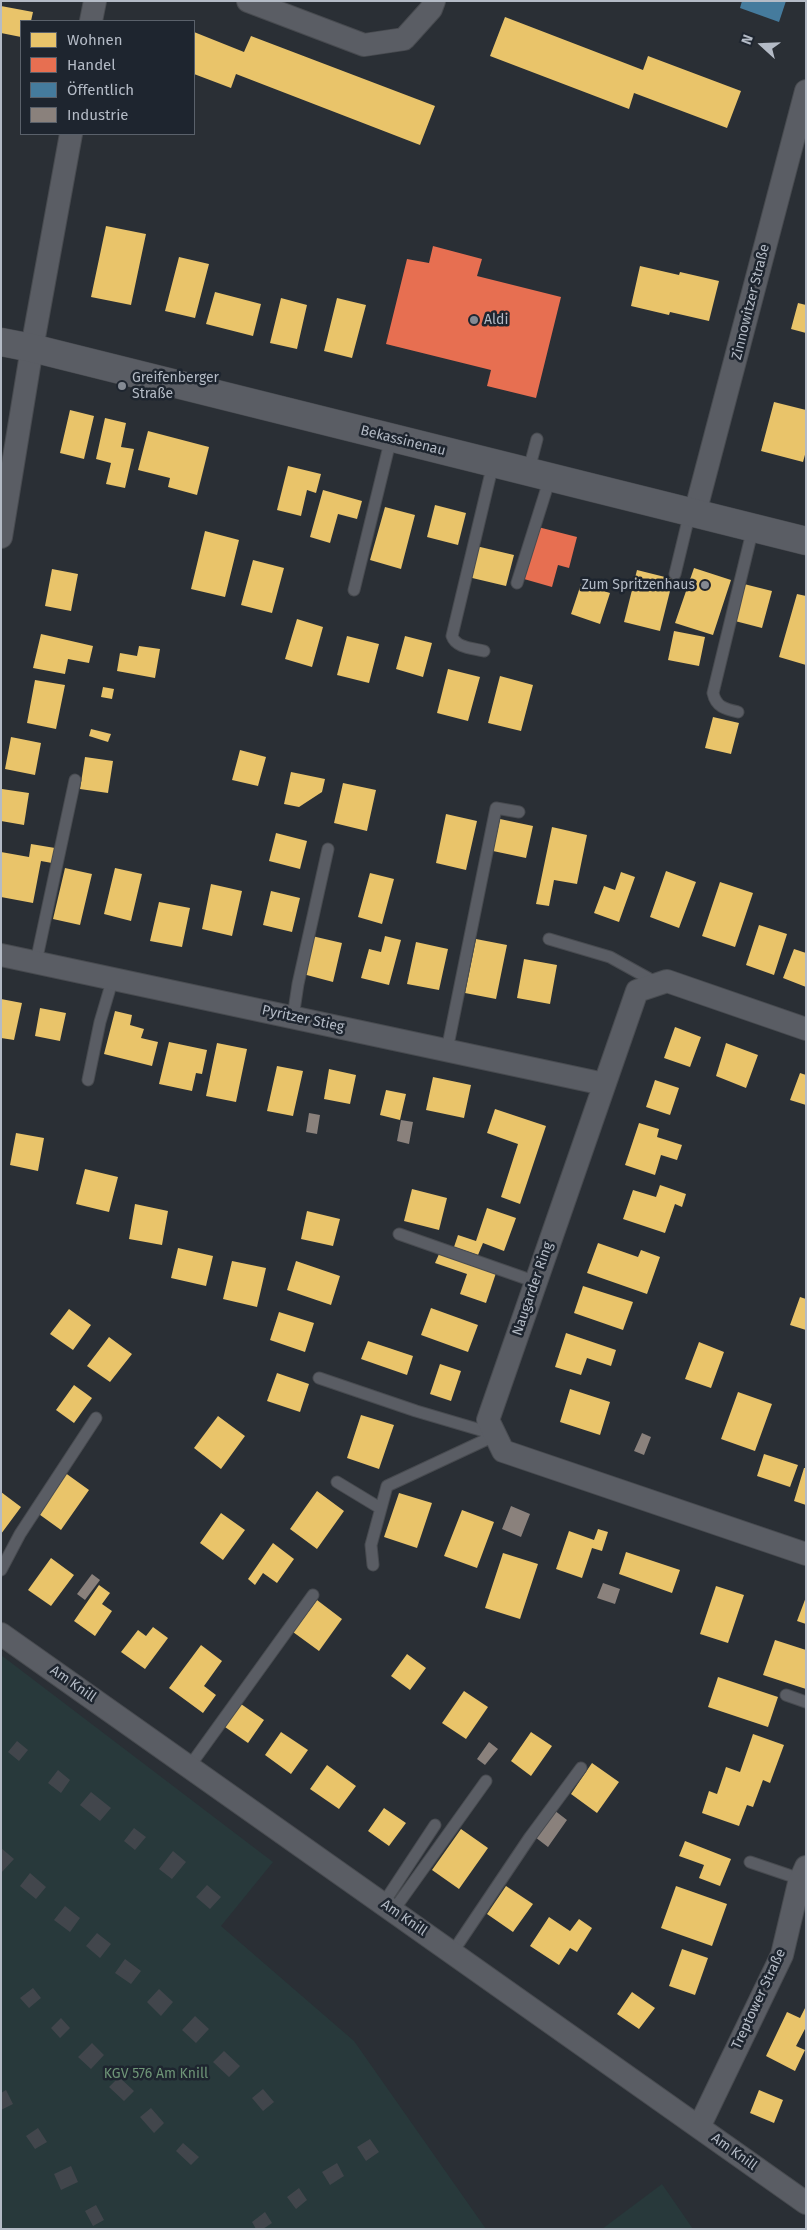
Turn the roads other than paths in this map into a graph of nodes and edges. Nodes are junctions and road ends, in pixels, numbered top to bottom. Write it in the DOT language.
graph roads {
  1 [pos="95,1"];
  2 [pos="248,1"];
  3 [pos="434,1"];
  4 [pos="91,20"];
  5 [pos="806,91"];
  6 [pos="71,135"];
  7 [pos="1,342"];
  8 [pos="32,348"];
  9 [pos="391,438"];
  10 [pos="537,439"];
  11 [pos="493,464"];
  12 [pos="539,476"];
  13 [pos="692,512"];
  14 [pos="754,528"];
  15 [pos="1,536"];
  16 [pos="805,537"];
  17 [pos="675,574"];
  18 [pos="517,583"];
  19 [pos="354,590"];
  20 [pos="484,651"];
  21 [pos="738,712"];
  22 [pos="75,780"];
  23 [pos="519,812"];
  24 [pos="328,849"];
  25 [pos="549,939"];
  26 [pos="1,955"];
  27 [pos="36,962"];
  28 [pos="113,978"];
  29 [pos="658,984"];
  30 [pos="293,1016"];
  31 [pos="806,1029"];
  32 [pos="447,1050"];
  33 [pos="88,1080"];
  34 [pos="604,1084"];
  35 [pos="399,1234"];
  36 [pos="536,1282"];
  37 [pos="318,1378"];
  38 [pos="96,1418"];
  39 [pos="496,1435"];
  40 [pos="337,1482"];
  41 [pos="380,1508"];
  42 [pos="806,1554"];
  43 [pos="373,1565"];
  44 [pos="1,1570"];
  45 [pos="313,1595"];
  46 [pos="1,1634"];
  47 [pos="786,1696"];
  48 [pos="806,1702"];
  49 [pos="189,1767"];
  50 [pos="581,1768"];
  51 [pos="486,1781"];
  52 [pos="435,1825"];
  53 [pos="750,1862"];
  54 [pos="803,1873"];
  55 [pos="388,1907"];
  56 [pos="452,1953"];
  57 [pos="699,2127"];
  58 [pos="806,2203"];
  1 -- 4 [label="street"];
  2 -- 3 [label="street"];
  5 -- 13 [label="street, Zinnowitzer Straße"];
  6 -- 8 [label="street"];
  7 -- 8 [label="street, Bekassinenau"];
  8 -- 9 [label="street, Bekassinenau"];
  8 -- 15 [label="street"];
  9 -- 11 [label="street, Bekassinenau"];
  9 -- 19 [label="lane"];
  10 -- 12 [label="lane"];
  11 -- 12 [label="street, Bekassinenau"];
  11 -- 20 [label="lane"];
  12 -- 13 [label="street, Bekassinenau"];
  12 -- 18 [label="lane"];
  13 -- 14 [label="street, Bekassinenau"];
  13 -- 17 [label="lane"];
  14 -- 16 [label="street, Bekassinenau"];
  14 -- 21 [label="lane"];
  22 -- 27 [label="lane"];
  23 -- 32 [label="lane"];
  24 -- 30 [label="lane"];
  25 -- 29 [label="lane"];
  26 -- 27 [label="street, Pyritzer Stieg"];
  27 -- 28 [label="street, Pyritzer Stieg"];
  28 -- 30 [label="street, Pyritzer Stieg"];
  28 -- 33 [label="lane"];
  29 -- 31 [label="street, Naugarder Ring"];
  29 -- 34 [label="street, Naugarder Ring"];
  30 -- 32 [label="street, Pyritzer Stieg"];
  32 -- 34 [label="street, Pyritzer Stieg"];
  34 -- 36 [label="street, Naugarder Ring"];
  35 -- 36 [label="lane"];
  36 -- 39 [label="street, Naugarder Ring"];
  37 -- 39 [label="lane"];
  38 -- 44 [label="lane"];
  39 -- 41 [label="lane"];
  39 -- 42 [label="street, Naugarder Ring"];
  40 -- 41 [label="lane"];
  41 -- 43 [label="lane"];
  45 -- 49 [label="lane"];
  46 -- 49 [label="street, Am Knill"];
  47 -- 48 [label="lane"];
  49 -- 55 [label="street, Am Knill"];
  50 -- 56 [label="lane"];
  51 -- 55 [label="lane"];
  52 -- 55 [label="lane"];
  53 -- 54 [label="lane"];
  54 -- 57 [label="street, Treptower Straße"];
  55 -- 56 [label="street, Am Knill"];
  56 -- 57 [label="street, Am Knill"];
  57 -- 58 [label="street, Am Knill"];
}
